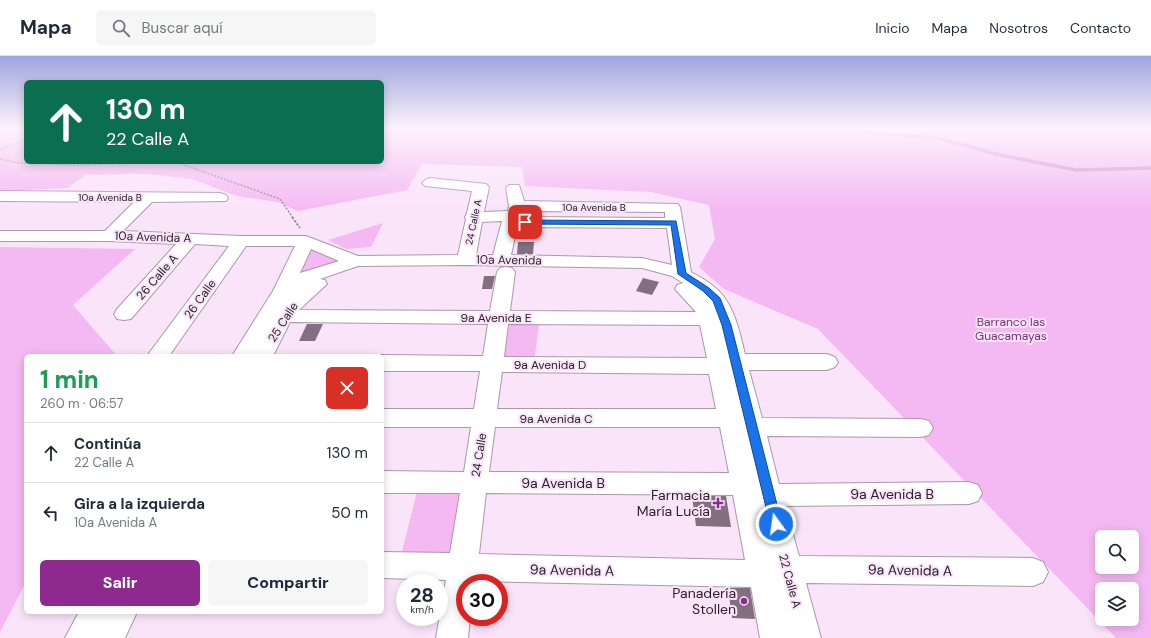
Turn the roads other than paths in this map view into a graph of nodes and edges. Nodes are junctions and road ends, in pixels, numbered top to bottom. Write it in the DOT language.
graph roads {
  1 [pos="430,183"];
  2 [pos="514,188"];
  3 [pos="0,196"];
  4 [pos="148,197"];
  5 [pos="220,198"];
  6 [pos="514,215"];
  7 [pos="473,217"];
  8 [pos="0,236"];
  9 [pos="109,236"];
  10 [pos="190,239"];
  11 [pos="241,241"];
  12 [pos="306,241"];
  13 [pos="466,260"];
  14 [pos="356,261"];
  15 [pos="503,266"];
  16 [pos="326,275"];
  17 [pos="282,291"];
  18 [pos="699,295"];
  19 [pos="124,314"];
  20 [pos="284,316"];
  21 [pos="499,318"];
  22 [pos="159,354"];
  23 [pos="244,354"];
  24 [pos="263,354"];
  25 [pos="827,362"];
  26 [pos="384,363"];
  27 [pos="493,364"];
  28 [pos="727,364"];
  29 [pos="384,418"];
  30 [pos="485,419"];
  31 [pos="741,423"];
  32 [pos="921,428"];
  33 [pos="384,482"];
  34 [pos="475,483"];
  35 [pos="744,484"];
  36 [pos="969,493"];
  37 [pos="768,495"];
  38 [pos="384,565"];
  39 [pos="462,568"];
  40 [pos="775,571"];
  41 [pos="1033,572"];
  42 [pos="95,614"];
  43 [pos="121,614"];
  44 [pos="81,638"];
  45 [pos="108,638"];
  46 [pos="452,638"];
  47 [pos="776,638"];
  48 [pos="805,638"];
  1 -- 7 [label="street, 24 Calle A"];
  2 -- 6 [label="street, 24 Calle"];
  3 -- 4 [label="street, 10a Avenida B"];
  4 -- 5 [label="street, 10a Avenida B"];
  4 -- 9 [label="street"];
  6 -- 7 [label="street"];
  6 -- 15 [label="street, 24 Calle"];
  6 -- 18 [label="street, 22 Calle A"];
  7 -- 13 [label="street, 24 Calle A"];
  8 -- 9 [label="street, 10a Avenida A"];
  9 -- 10 [label="street, 10a Avenida A"];
  10 -- 11 [label="street, 10a Avenida A"];
  10 -- 19 [label="street, 26 Calle A"];
  11 -- 12 [label="street, 10a Avenida A"];
  11 -- 22 [label="street, 26 Calle"];
  12 -- 14 [label="street"];
  12 -- 17 [label="street, 25 Calle"];
  13 -- 14 [label="street, 10a Avenida"];
  13 -- 15 [label="street, 10a Avenida"];
  14 -- 16 [label="street, 10a Avenida"];
  15 -- 16 [label="street, 10a Avenida"];
  15 -- 18 [label="street, 10a Avenida"];
  15 -- 21 [label="street, 24 Calle"];
  16 -- 17 [label="street, 25 Calle"];
  16 -- 20 [label="street, 25 Calle"];
  17 -- 23 [label="street, 25 Calle"];
  18 -- 21 [label="street, 9a Avenida E"];
  18 -- 28 [label="street, 22 Calle A"];
  20 -- 21 [label="street, 9a Avenida E"];
  20 -- 24 [label="street, 25 Calle"];
  21 -- 27 [label="street, 24 Calle"];
  25 -- 28 [label="street, 9a Avenida D"];
  26 -- 27 [label="street, 9a Avenida D"];
  27 -- 28 [label="street, 9a Avenida D"];
  27 -- 30 [label="street, 24 Calle"];
  28 -- 31 [label="street, 22 Calle A"];
  29 -- 30 [label="street, 9a Avenida C"];
  30 -- 31 [label="street, 9a Avenida C"];
  30 -- 34 [label="street, 24 Calle"];
  31 -- 32 [label="street, 9a Avenida C"];
  31 -- 35 [label="street, 22 Calle A"];
  31 -- 37 [label="street, 22 Calle A"];
  33 -- 34 [label="street, 9a Avenida B"];
  34 -- 35 [label="street, 9a Avenida B"];
  34 -- 39 [label="street, 24 Calle"];
  35 -- 40 [label="street, 22 Calle A"];
  36 -- 37 [label="street, 9a Avenida B"];
  37 -- 40 [label="street, 22 Calle A"];
  38 -- 39 [label="street, 9a Avenida A"];
  39 -- 40 [label="street, 9a Avenida A"];
  39 -- 46 [label="street, 24 Calle"];
  40 -- 41 [label="street, 9a Avenida A"];
  40 -- 47 [label="street, 22 Calle A"];
  40 -- 48 [label="street, 22 Calle A"];
  42 -- 44 [label="street"];
  43 -- 45 [label="street"];
}
